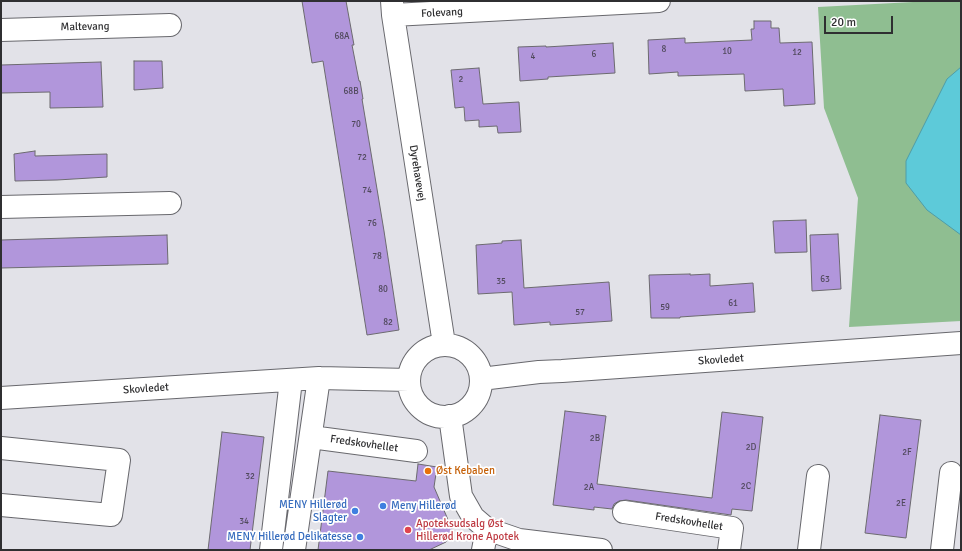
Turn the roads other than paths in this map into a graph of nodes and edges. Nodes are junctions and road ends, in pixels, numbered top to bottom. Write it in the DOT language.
graph roads {
  1 [pos="659,1"];
  2 [pos="393,8"];
  3 [pos="170,25"];
  4 [pos="1,30"];
  5 [pos="170,203"];
  6 [pos="1,207"];
  7 [pos="961,343"];
  8 [pos="444,344"];
  9 [pos="319,378"];
  10 [pos="481,379"];
  11 [pos="291,380"];
  12 [pos="409,380"];
  13 [pos="1,398"];
  14 [pos="450,416"];
  15 [pos="311,437"];
  16 [pos="1,448"];
  17 [pos="416,451"];
  18 [pos="951,473"];
  19 [pos="818,476"];
  20 [pos="1,505"];
  21 [pos="624,512"];
  22 [pos="487,529"];
  23 [pos="271,550"];
  24 [pos="294,550"];
  25 [pos="483,550"];
  26 [pos="601,550"];
  27 [pos="729,550"];
  28 [pos="809,550"];
  29 [pos="942,550"];
  1 -- 2 [label="street, Folevang"];
  2 -- 8 [label="street, Dyrehavevej"];
  3 -- 4 [label="street, Maltevang"];
  5 -- 6 [label="street"];
  7 -- 10 [label="street, Skovledet"];
  8 -- 10 [label="street"];
  8 -- 12 [label="street"];
  9 -- 11 [label="street, Skovledet"];
  9 -- 12 [label="street, Skovledet"];
  9 -- 15 [label="street"];
  10 -- 14 [label="street"];
  11 -- 13 [label="street, Skovledet"];
  11 -- 23 [label="street"];
  12 -- 14 [label="street"];
  14 -- 22 [label="street"];
  15 -- 17 [label="street, Fredskovhellet"];
  15 -- 24 [label="street"];
  16 -- 20 [label="street"];
  18 -- 29 [label="street"];
  19 -- 28 [label="street"];
  21 -- 27 [label="street, Fredskovhellet"];
  22 -- 25 [label="street"];
  22 -- 26 [label="street"];
}
